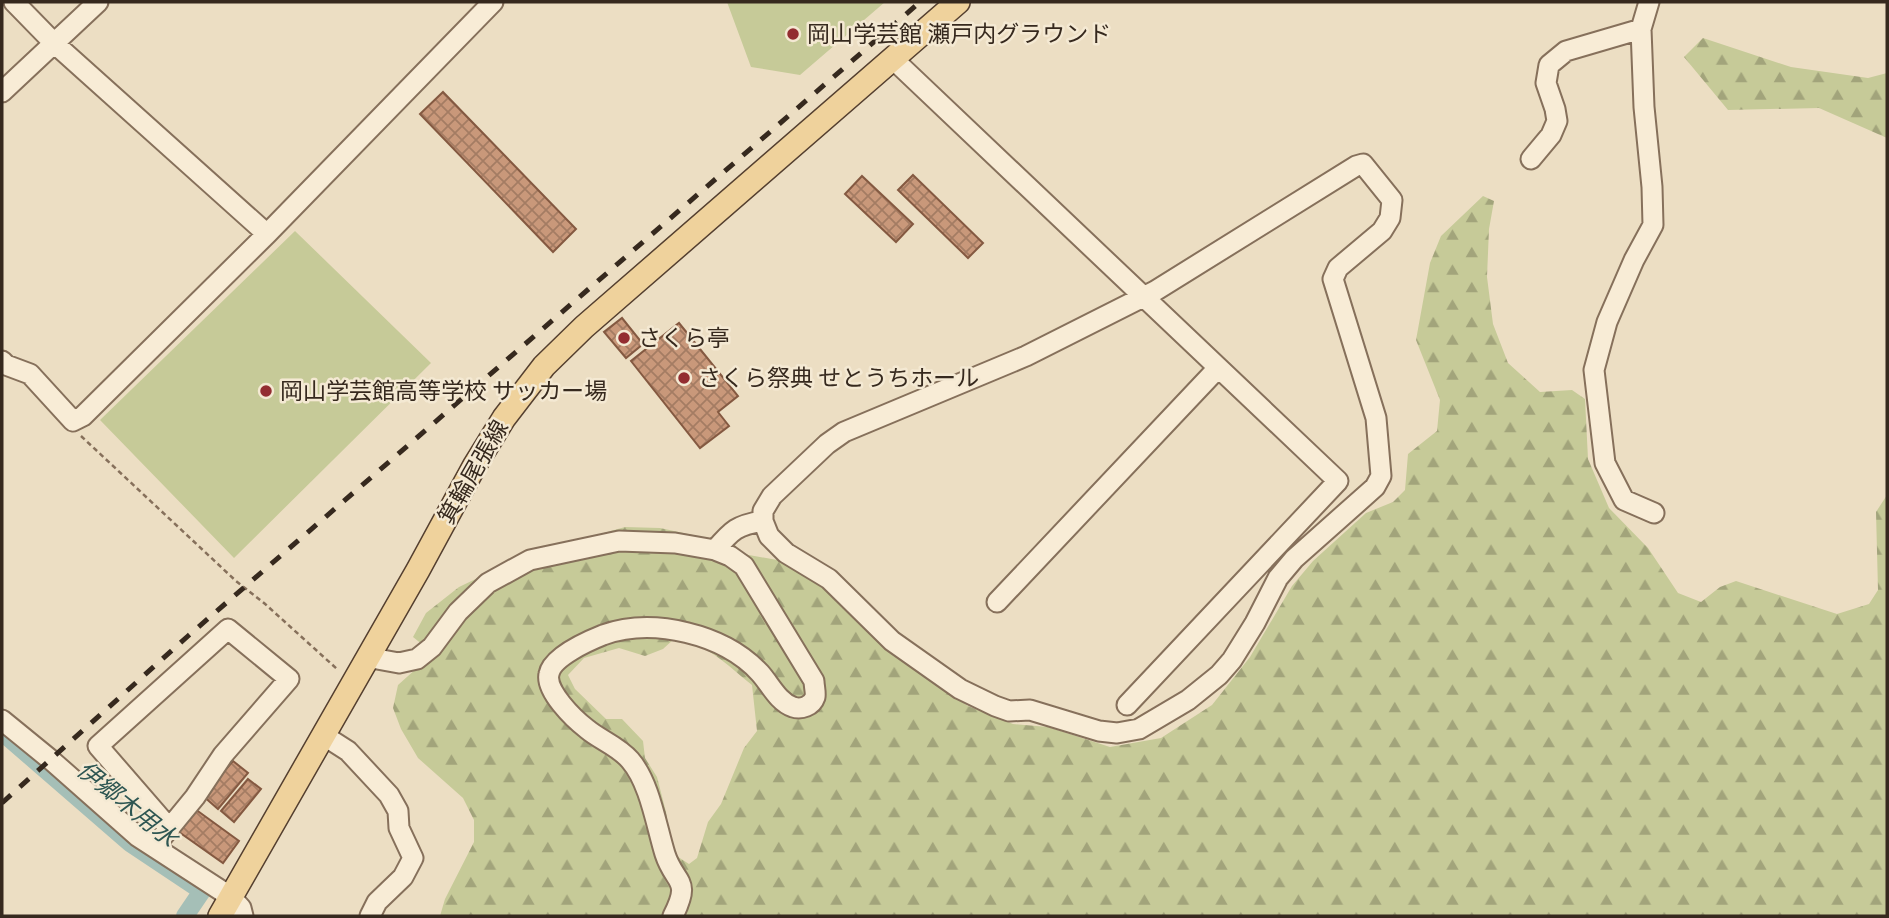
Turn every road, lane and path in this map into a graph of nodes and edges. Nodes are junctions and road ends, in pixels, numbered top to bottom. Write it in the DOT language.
graph roads {
  1 [pos="14,2"];
  2 [pos="98,2"];
  3 [pos="493,2"];
  4 [pos="958,2"];
  5 [pos="1649,2"];
  6 [pos="1641,29"];
  7 [pos="54,43"];
  8 [pos="893,59"];
  9 [pos="2,92"];
  10 [pos="1531,159"];
  11 [pos="267,234"];
  12 [pos="1142,297"];
  13 [pos="2,361"];
  14 [pos="1218,368"];
  15 [pos="73,421"];
  16 [pos="1654,513"];
  17 [pos="763,521"];
  18 [pos="715,550"];
  19 [pos="997,602"];
  20 [pos="369,655"];
  21 [pos="352,684"];
  22 [pos="1127,705"];
  23 [pos="2,720"];
  24 [pos="323,735"];
  25 [pos="170,829"];
  26 [pos="154,847"];
  27 [pos="232,910"];
  28 [pos="370,916"];
  29 [pos="673,916"];
  1 -- 7 [label="street"];
  2 -- 7 [label="street"];
  3 -- 11 [label="street"];
  4 -- 8 [label="main road, 箕輪尾張線"];
  5 -- 6 [label="street"];
  6 -- 10 [label="street"];
  6 -- 16 [label="street"];
  7 -- 9 [label="street"];
  7 -- 11 [label="street"];
  8 -- 12 [label="street"];
  8 -- 20 [label="main road, 箕輪尾張線"];
  11 -- 15 [label="street"];
  12 -- 14 [label="street"];
  12 -- 17 [label="street"];
  12 -- 17 [label="street"];
  13 -- 15 [label="street"];
  14 -- 19 [label="street"];
  14 -- 22 [label="street"];
  15 -- 21 [label="path"];
  17 -- 18 [label="street"];
  18 -- 20 [label="street"];
  18 -- 29 [label="street"];
  20 -- 21 [label="main road, 箕輪尾張線"];
  21 -- 24 [label="main road, 箕輪尾張線"];
  23 -- 26 [label="street"];
  24 -- 27 [label="main road, 箕輪尾張線"];
  24 -- 28 [label="street"];
  25 -- 25 [label="street"];
  25 -- 26 [label="street"];
  26 -- 27 [label="street"];
}
